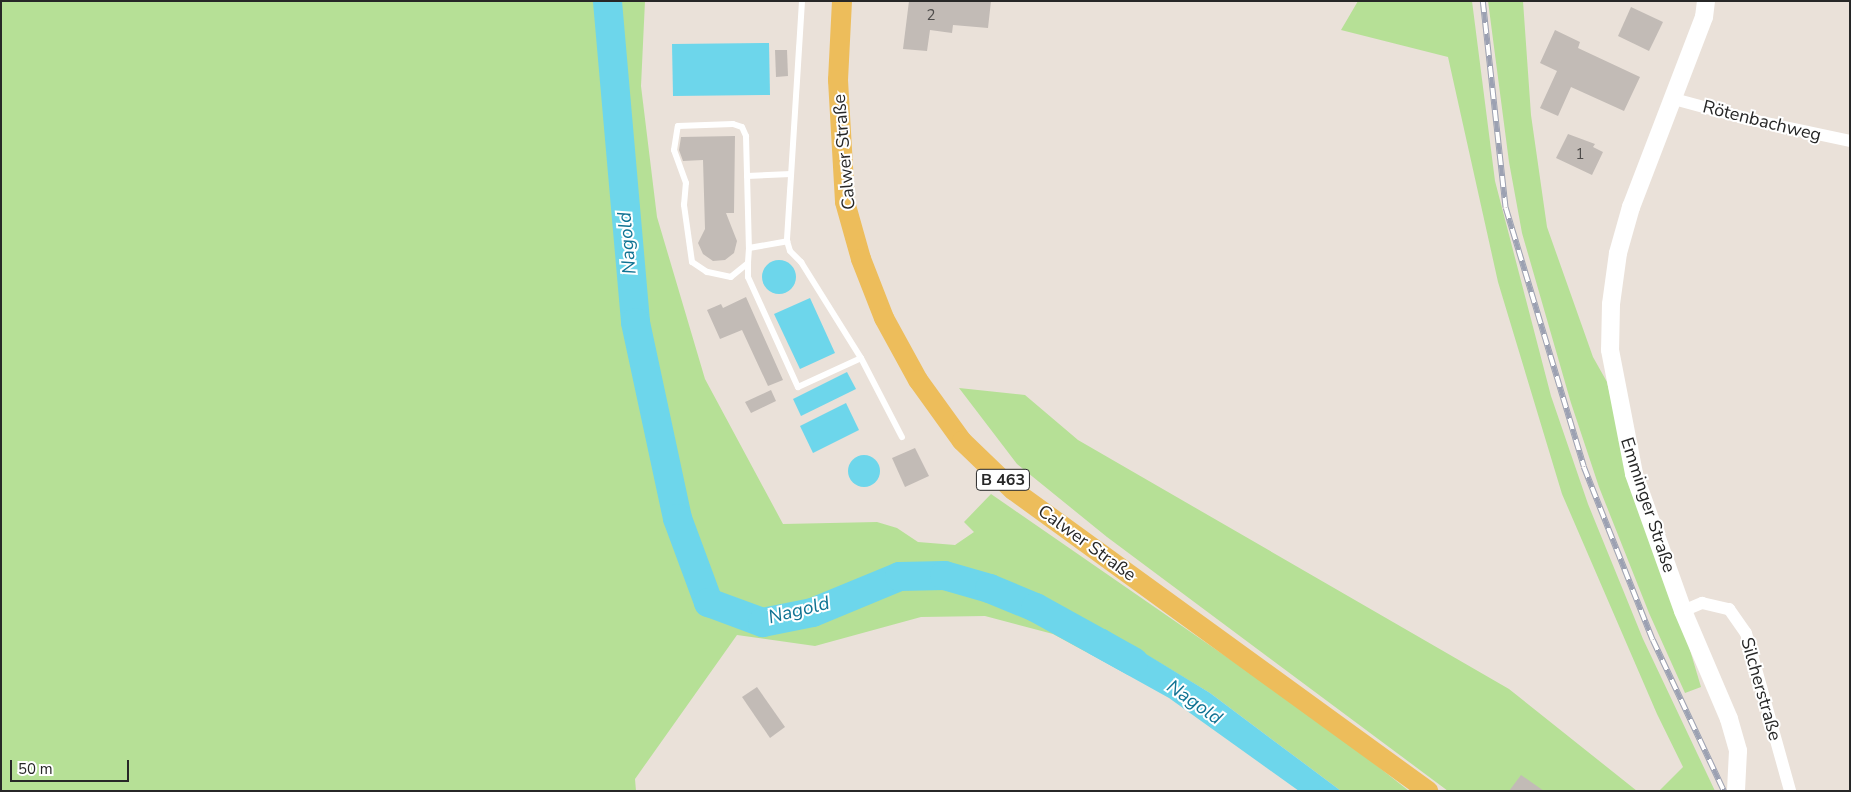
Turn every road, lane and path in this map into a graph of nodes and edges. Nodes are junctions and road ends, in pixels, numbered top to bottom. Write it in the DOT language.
graph roads {
  1 [pos="802,1"];
  2 [pos="842,1"];
  3 [pos="1706,1"];
  4 [pos="1674,99"];
  5 [pos="1850,141"];
  6 [pos="791,174"];
  7 [pos="747,176"];
  8 [pos="787,241"];
  9 [pos="750,248"];
  10 [pos="748,264"];
  11 [pos="861,358"];
  12 [pos="902,438"];
  13 [pos="1683,611"];
  14 [pos="1428,791"];
  15 [pos="1736,791"];
  16 [pos="1790,791"];
  1 -- 6 [label="lane"];
  2 -- 14 [label="main road, Calwer Straße / B 463"];
  3 -- 4 [label="street, Emminger Straße"];
  4 -- 5 [label="street, Rötenbachweg"];
  4 -- 13 [label="street, Emminger Straße"];
  6 -- 7 [label="lane"];
  6 -- 8 [label="lane"];
  7 -- 9 [label="lane"];
  7 -- 10 [label="lane"];
  8 -- 9 [label="lane"];
  8 -- 11 [label="lane"];
  9 -- 10 [label="lane"];
  10 -- 11 [label="lane"];
  11 -- 12 [label="lane"];
  13 -- 15 [label="street, Emminger Straße"];
  13 -- 16 [label="street, Silcherstraße"];
}
